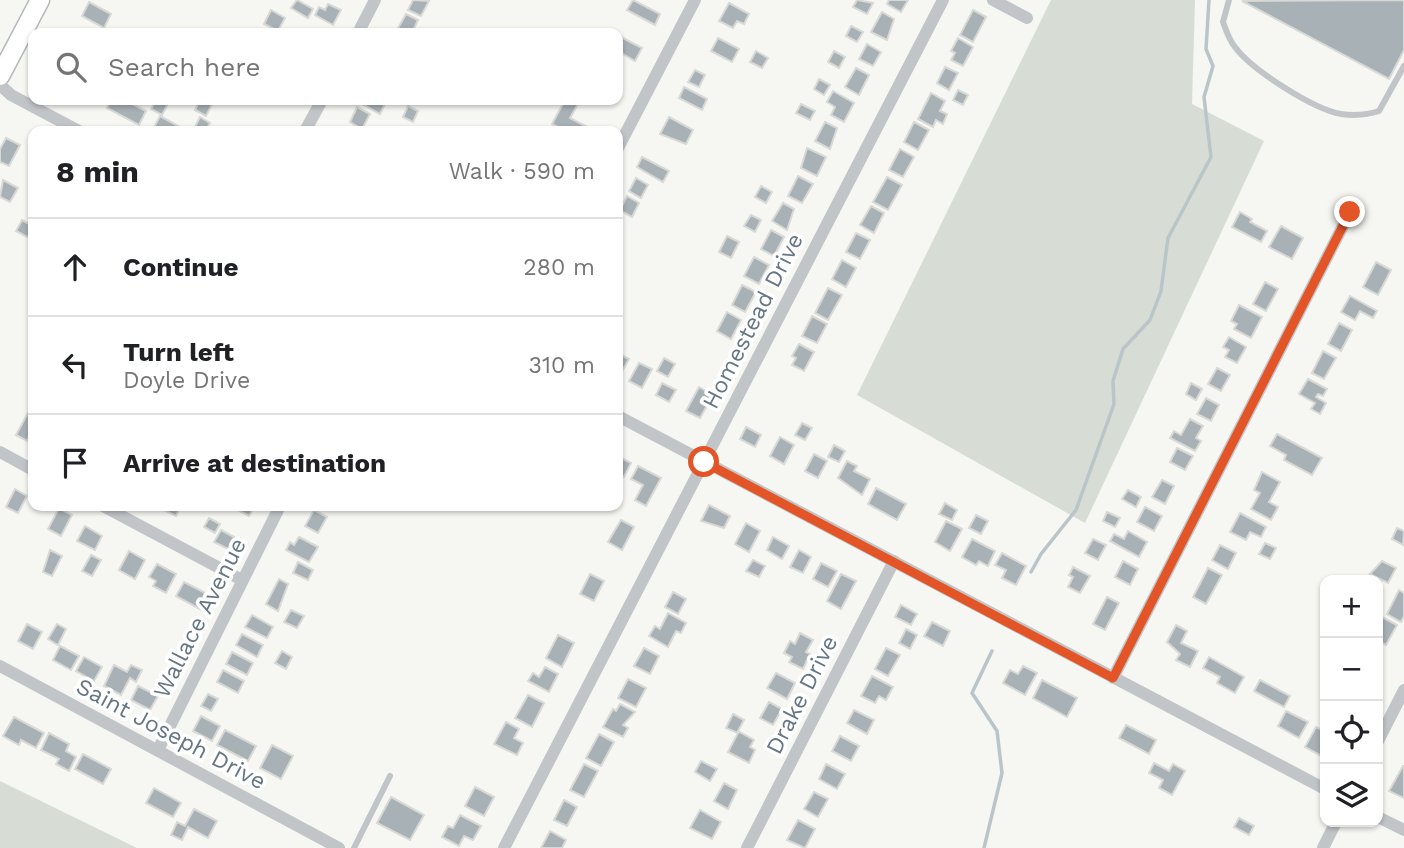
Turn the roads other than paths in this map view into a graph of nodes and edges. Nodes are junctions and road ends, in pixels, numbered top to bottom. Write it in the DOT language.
graph roads {
  1 [pos="40,0"];
  2 [pos="375,0"];
  3 [pos="695,0"];
  4 [pos="943,0"];
  5 [pos="993,0"];
  6 [pos="1229,0"];
  7 [pos="1027,18"];
  8 [pos="361,28"];
  9 [pos="1404,66"];
  10 [pos="0,76"];
  11 [pos="0,85"];
  12 [pos="28,104"];
  13 [pos="30,105"];
  14 [pos="319,105"];
  15 [pos="70,126"];
  16 [pos="308,126"];
  17 [pos="623,138"];
  18 [pos="1350,212"];
  19 [pos="623,419"];
  20 [pos="0,452"];
  21 [pos="704,462"];
  22 [pos="28,467"];
  23 [pos="113,511"];
  24 [pos="277,511"];
  25 [pos="894,561"];
  26 [pos="242,580"];
  27 [pos="0,666"];
  28 [pos="1113,678"];
  29 [pos="1404,690"];
  30 [pos="1383,731"];
  31 [pos="158,750"];
  32 [pos="390,776"];
  33 [pos="1320,786"];
  34 [pos="1383,820"];
  35 [pos="1334,827"];
  36 [pos="1404,831"];
  37 [pos="339,848"];
  38 [pos="355,848"];
  39 [pos="504,848"];
  40 [pos="747,848"];
  41 [pos="1323,848"];
  1 -- 10 [label="main road"];
  2 -- 8 [label="street"];
  3 -- 17 [label="street"];
  4 -- 21 [label="street, Homestead Drive"];
  5 -- 7 [label="street"];
  6 -- 9 [label="lane"];
  11 -- 12 [label="street"];
  13 -- 15 [label="street"];
  14 -- 16 [label="street"];
  18 -- 28 [label="street"];
  19 -- 21 [label="street"];
  20 -- 22 [label="street"];
  21 -- 25 [label="street"];
  21 -- 39 [label="street, Homestead Drive"];
  23 -- 26 [label="street"];
  24 -- 26 [label="street, Wallace Avenue"];
  25 -- 28 [label="street"];
  25 -- 40 [label="street, Drake Drive"];
  26 -- 31 [label="street, Wallace Avenue"];
  27 -- 31 [label="street, Saint Joseph Drive"];
  28 -- 33 [label="street"];
  29 -- 30 [label="street"];
  31 -- 37 [label="street, Saint Joseph Drive"];
  32 -- 38 [label="lane"];
  34 -- 36 [label="street"];
  35 -- 41 [label="street"];
}
